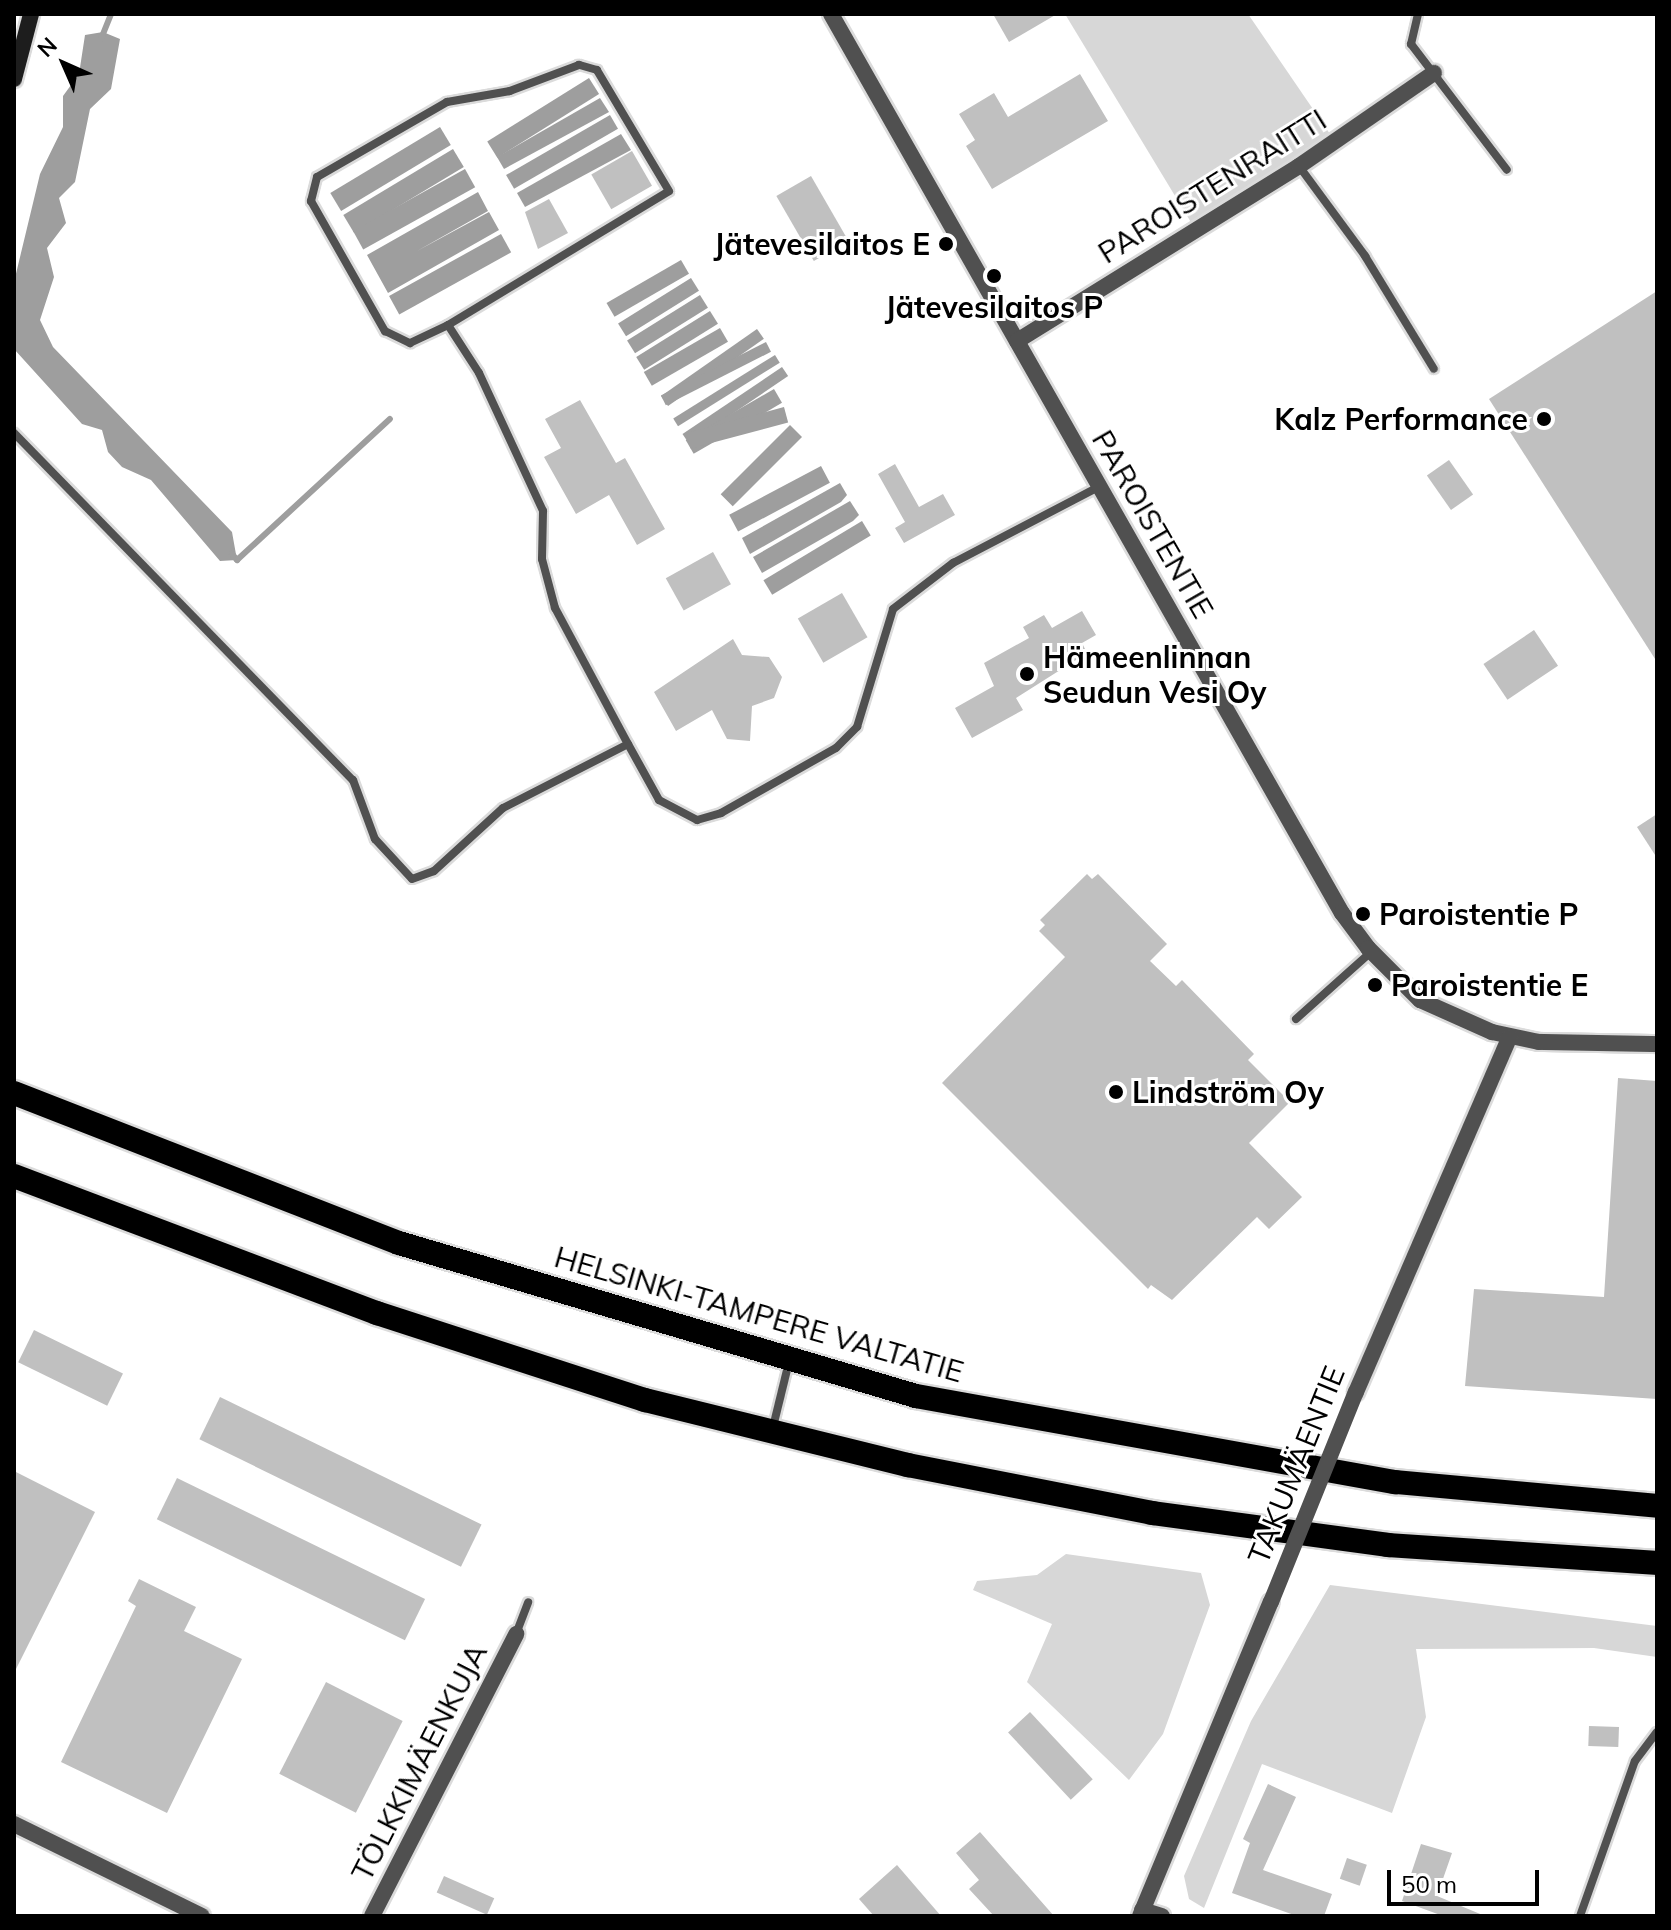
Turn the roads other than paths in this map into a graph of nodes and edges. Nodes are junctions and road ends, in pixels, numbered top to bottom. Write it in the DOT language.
graph roads {
  1 [pos="31,14"];
  2 [pos="831,14"];
  3 [pos="1418,14"];
  4 [pos="1434,73"];
  5 [pos="14,79"];
  6 [pos="1299,166"];
  7 [pos="1507,170"];
  8 [pos="448,325"];
  9 [pos="1017,341"];
  10 [pos="1434,369"];
  11 [pos="14,433"];
  12 [pos="1100,486"];
  13 [pos="628,744"];
  14 [pos="1371,952"];
  15 [pos="1296,1019"];
  16 [pos="1509,1038"];
  17 [pos="1657,1044"];
  18 [pos="14,1093"];
  19 [pos="14,1176"];
  20 [pos="790,1360"];
  21 [pos="772,1431"];
  22 [pos="1657,1506"];
  23 [pos="1657,1563"];
  24 [pos="528,1602"];
  25 [pos="516,1634"];
  26 [pos="1657,1732"];
  27 [pos="14,1824"];
  28 [pos="1141,1913"];
  29 [pos="202,1916"];
  30 [pos="372,1916"];
  31 [pos="1162,1916"];
  32 [pos="1580,1916"];
  1 -- 5 [label="main road"];
  2 -- 9 [label="street, PAROISTENTIE"];
  3 -- 4 [label="lane"];
  4 -- 6 [label="street, PAROISTENRAITTI"];
  4 -- 7 [label="lane"];
  6 -- 9 [label="street, PAROISTENRAITTI"];
  6 -- 10 [label="lane"];
  8 -- 8 [label="lane"];
  8 -- 13 [label="lane"];
  9 -- 12 [label="street, PAROISTENTIE"];
  11 -- 13 [label="lane"];
  12 -- 13 [label="lane"];
  12 -- 14 [label="street, PAROISTENTIE"];
  14 -- 15 [label="lane"];
  14 -- 16 [label="street, PAROISTENTIE"];
  16 -- 17 [label="street, PAROISTENTIE"];
  16 -- 28 [label="street, TAKUMÄENTIE, bridge"];
  18 -- 20 [label="highway, HELSINKI-TAMPERE VALTATIE"];
  19 -- 21 [label="highway"];
  20 -- 21 [label="lane"];
  20 -- 22 [label="highway, HELSINKI-TAMPERE VALTATIE"];
  21 -- 23 [label="highway"];
  24 -- 25 [label="lane"];
  25 -- 30 [label="street, TÖLKKIMÄENKUJA"];
  26 -- 32 [label="lane"];
  27 -- 29 [label="street"];
  28 -- 31 [label="street"];
}
